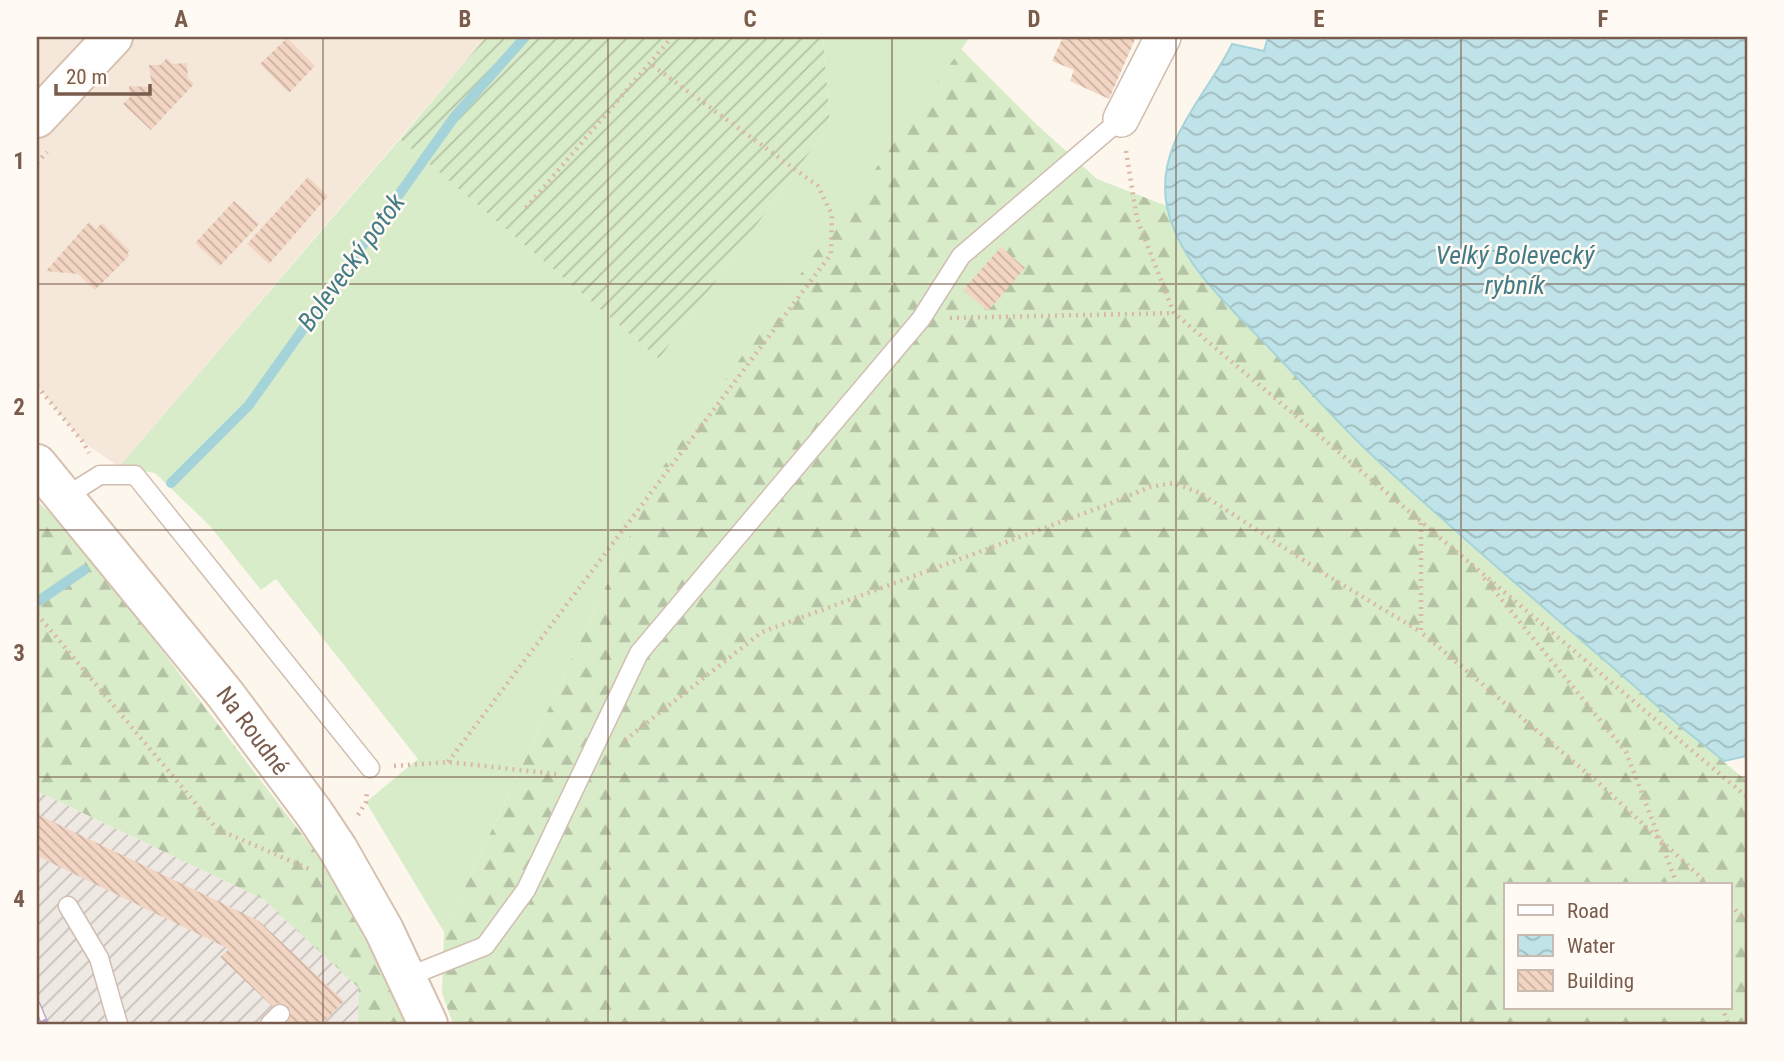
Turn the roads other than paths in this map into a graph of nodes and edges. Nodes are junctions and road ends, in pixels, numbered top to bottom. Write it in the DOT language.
graph roads {
  1 [pos="113,37"];
  2 [pos="1163,37"];
  3 [pos="37,118"];
  4 [pos="1121,119"];
  5 [pos="37,464"];
  6 [pos="65,497"];
  7 [pos="370,768"];
  8 [pos="68,906"];
  9 [pos="407,977"];
  10 [pos="118,1024"];
  11 [pos="428,1024"];
  1 -- 3 [label="main road"];
  2 -- 4 [label="street"];
  4 -- 9 [label="lane"];
  5 -- 6 [label="main road, Na Roudné"];
  6 -- 7 [label="lane"];
  6 -- 9 [label="main road, Na Roudné"];
  8 -- 10 [label="lane"];
  9 -- 11 [label="main road, Na Roudné"];
}
